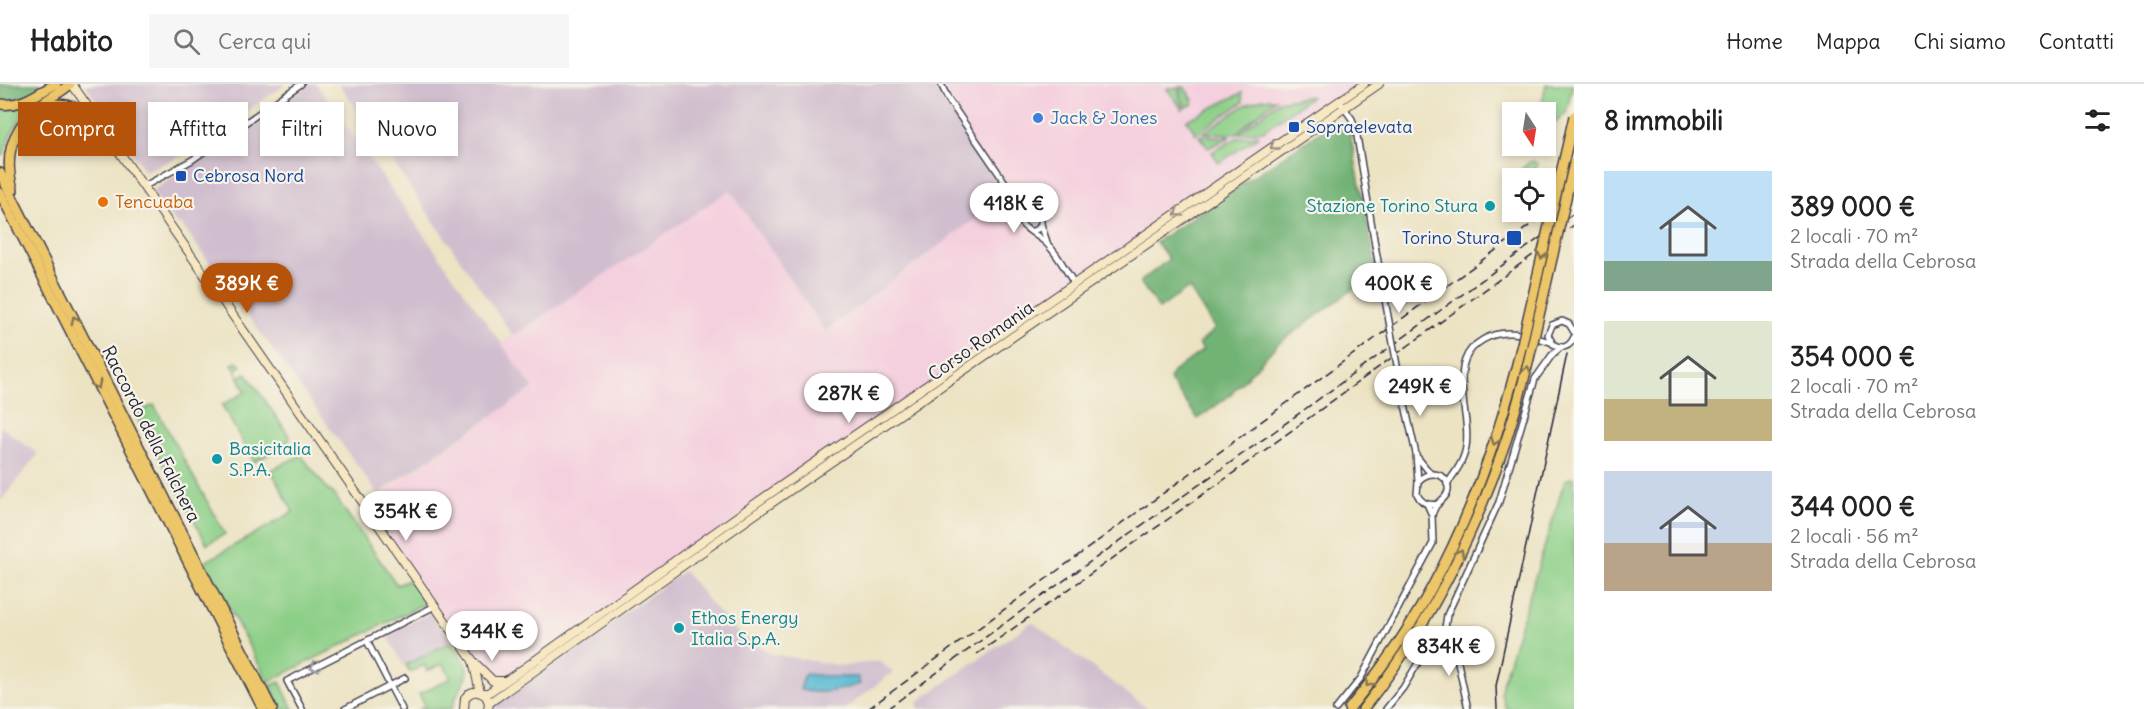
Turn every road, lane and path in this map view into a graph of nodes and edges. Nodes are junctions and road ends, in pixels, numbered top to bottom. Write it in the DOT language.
graph roads {
  1 [pos="56,84"];
  2 [pos="71,84"];
  3 [pos="301,84"];
  4 [pos="940,84"];
  5 [pos="1364,84"];
  6 [pos="1379,84"];
  7 [pos="43,88"];
  8 [pos="45,102"];
  9 [pos="84,102"];
  10 [pos="0,104"];
  11 [pos="1342,105"];
  12 [pos="1574,116"];
  13 [pos="18,130"];
  14 [pos="122,156"];
  15 [pos="1574,163"];
  16 [pos="0,173"];
  17 [pos="143,187"];
  18 [pos="0,193"];
  19 [pos="1017,200"];
  20 [pos="0,207"];
  21 [pos="18,208"];
  22 [pos="1031,210"];
  23 [pos="1022,217"];
  24 [pos="1041,224"];
  25 [pos="18,229"];
  26 [pos="1032,231"];
  27 [pos="1047,244"];
  28 [pos="1077,288"];
  29 [pos="1549,332"];
  30 [pos="1574,332"];
  31 [pos="1574,337"];
  32 [pos="1532,341"];
  33 [pos="1552,343"];
  34 [pos="1562,347"];
  35 [pos="1571,347"];
  36 [pos="1552,356"];
  37 [pos="1416,454"];
  38 [pos="1459,466"];
  39 [pos="1430,474"];
  40 [pos="1440,475"];
  41 [pos="1418,482"];
  42 [pos="1447,484"];
  43 [pos="1427,504"];
  44 [pos="1438,504"];
  45 [pos="1432,515"];
  46 [pos="435,606"];
  47 [pos="1444,634"];
  48 [pos="366,641"];
  49 [pos="473,661"];
  50 [pos="476,672"];
  51 [pos="405,678"];
  52 [pos="506,681"];
  53 [pos="390,686"];
  54 [pos="481,693"];
  55 [pos="467,694"];
  56 [pos="488,706"];
  57 [pos="462,708"];
  58 [pos="263,709"];
  59 [pos="272,709"];
  60 [pos="302,709"];
  61 [pos="345,709"];
  62 [pos="402,709"];
  63 [pos="1336,709"];
  64 [pos="1349,709"];
  65 [pos="1363,709"];
  66 [pos="1386,709"];
  67 [pos="1468,709"];
  1 -- 7 [label="highway"];
  2 -- 8 [label="highway"];
  2 -- 9 [label="main road"];
  3 -- 17 [label="street"];
  4 -- 19 [label="street"];
  5 -- 11 [label="main road, Corso Romania"];
  6 -- 11 [label="main road, Corso Romania"];
  7 -- 10 [label="highway"];
  11 -- 28 [label="main road, Corso Romania"];
  11 -- 37 [label="street, bridge"];
  12 -- 64 [label="highway, one-way, bridge"];
  13 -- 21 [label="highway"];
  14 -- 17 [label="main road"];
  15 -- 32 [label="highway, bridge"];
  16 -- 21 [label="highway, Raccordo della Falchera"];
  17 -- 46 [label="main road"];
  18 -- 25 [label="highway, Raccordo della Falchera"];
  19 -- 22 [label="street"];
  19 -- 23 [label="street"];
  20 -- 25 [label="highway"];
  59 -- 21 [label="highway, Raccordo della Falchera, one-way"];
  22 -- 23 [label="street"];
  22 -- 24 [label="street"];
  23 -- 26 [label="street"];
  24 -- 26 [label="street"];
  24 -- 27 [label="street"];
  25 -- 58 [label="highway, Raccordo della Falchera, one-way"];
  26 -- 27 [label="street"];
  27 -- 28 [label="street"];
  28 -- 52 [label="main road, Corso Romania"];
  28 -- 56 [label="main road, Corso Romania"];
  29 -- 30 [label="street"];
  29 -- 32 [label="street"];
  29 -- 33 [label="street"];
  31 -- 35 [label="street"];
  32 -- 33 [label="street"];
  32 -- 38 [label="street"];
  65 -- 32 [label="highway, one-way"];
  33 -- 34 [label="street"];
  33 -- 36 [label="street"];
  34 -- 35 [label="street"];
  34 -- 36 [label="street"];
  36 -- 47 [label="street"];
  37 -- 39 [label="street"];
  37 -- 41 [label="street"];
  38 -- 40 [label="street"];
  38 -- 42 [label="street"];
  39 -- 40 [label="street"];
  39 -- 41 [label="street"];
  40 -- 42 [label="street"];
  41 -- 43 [label="street"];
  42 -- 44 [label="street"];
  43 -- 44 [label="street"];
  43 -- 45 [label="street"];
  44 -- 45 [label="street"];
  45 -- 63 [label="street"];
  46 -- 48 [label="street"];
  46 -- 49 [label="main road"];
  47 -- 66 [label="street"];
  47 -- 67 [label="street"];
  48 -- 53 [label="street"];
  48 -- 60 [label="street, one-way"];
  49 -- 50 [label="main road"];
  49 -- 52 [label="main road"];
  50 -- 54 [label="main road"];
  50 -- 55 [label="main road"];
  51 -- 53 [label="street"];
  52 -- 54 [label="main road, Corso Romania"];
  53 -- 61 [label="street"];
  53 -- 62 [label="street"];
  54 -- 55 [label="main road, Corso Romania"];
  54 -- 56 [label="main road"];
  55 -- 57 [label="main road"];
}
